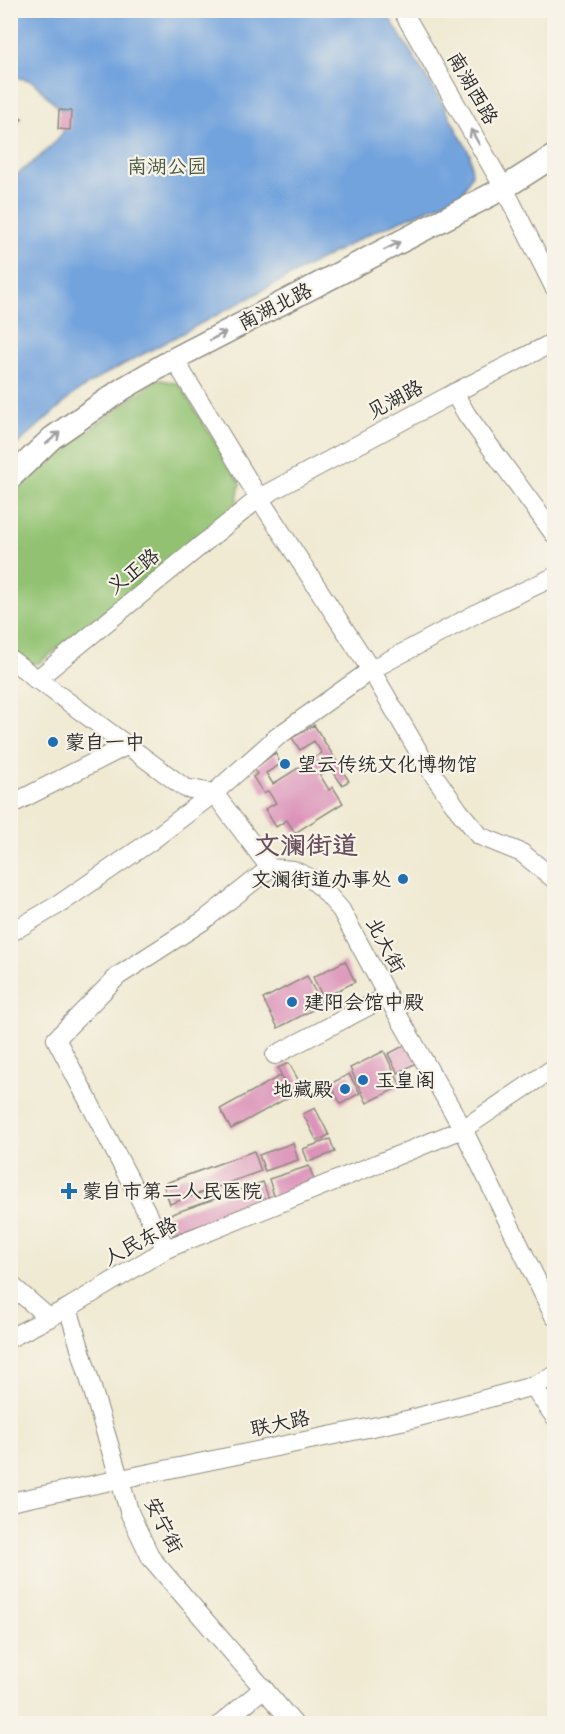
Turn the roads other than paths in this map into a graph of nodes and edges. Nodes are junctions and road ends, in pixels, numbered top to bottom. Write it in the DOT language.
graph roads {
  1 [pos="402,10"];
  2 [pos="555,156"];
  3 [pos="504,188"];
  4 [pos="555,287"];
  5 [pos="555,342"];
  6 [pos="174,359"];
  7 [pos="454,393"];
  8 [pos="10,478"];
  9 [pos="259,498"];
  10 [pos="555,534"];
  11 [pos="555,577"];
  12 [pos="10,659"];
  13 [pos="371,670"];
  14 [pos="36,680"];
  15 [pos="126,746"];
  16 [pos="214,793"];
  17 [pos="10,805"];
  18 [pos="270,868"];
  19 [pos="555,879"];
  20 [pos="10,933"];
  21 [pos="388,996"];
  22 [pos="275,1055"];
  23 [pos="555,1068"];
  24 [pos="463,1129"];
  25 [pos="166,1249"];
  26 [pos="10,1284"];
  27 [pos="68,1308"];
  28 [pos="555,1316"];
  29 [pos="49,1318"];
  30 [pos="10,1338"];
  31 [pos="555,1376"];
  32 [pos="533,1386"];
  33 [pos="555,1416"];
  34 [pos="120,1480"];
  35 [pos="10,1502"];
  36 [pos="264,1688"];
  37 [pos="220,1724"];
  38 [pos="294,1724"];
  3 -- 1 [label="street, 南湖西路, one-way"];
  2 -- 3 [label="main road, 南湖北路"];
  3 -- 4 [label="street, 南湖西路"];
  6 -- 3 [label="main road, 南湖北路, one-way"];
  5 -- 7 [label="street, 见湖路"];
  8 -- 6 [label="main road, 南湖北路, one-way"];
  6 -- 9 [label="street"];
  7 -- 9 [label="street, 见湖路"];
  7 -- 10 [label="street"];
  9 -- 13 [label="street"];
  9 -- 14 [label="street, 义正路"];
  11 -- 13 [label="street"];
  12 -- 14 [label="street"];
  13 -- 16 [label="street"];
  13 -- 19 [label="street"];
  14 -- 15 [label="street"];
  15 -- 16 [label="street"];
  15 -- 17 [label="street"];
  16 -- 18 [label="street"];
  16 -- 20 [label="street"];
  18 -- 21 [label="street, 北大街"];
  18 -- 25 [label="street"];
  21 -- 22 [label="street"];
  21 -- 24 [label="street, 北大街"];
  23 -- 24 [label="street, 人民东路"];
  24 -- 25 [label="street, 人民东路"];
  24 -- 28 [label="street, 北大街"];
  25 -- 27 [label="street, 人民东路"];
  26 -- 29 [label="street"];
  27 -- 29 [label="street, 人民东路"];
  27 -- 34 [label="street, 安宁街"];
  29 -- 30 [label="street, 人民东路"];
  31 -- 32 [label="street, 联大路"];
  32 -- 33 [label="street"];
  32 -- 34 [label="street, 联大路"];
  34 -- 35 [label="street, 联大路"];
  34 -- 36 [label="street, 安宁街"];
  36 -- 37 [label="street"];
  36 -- 38 [label="street, 安宁街"];
}
